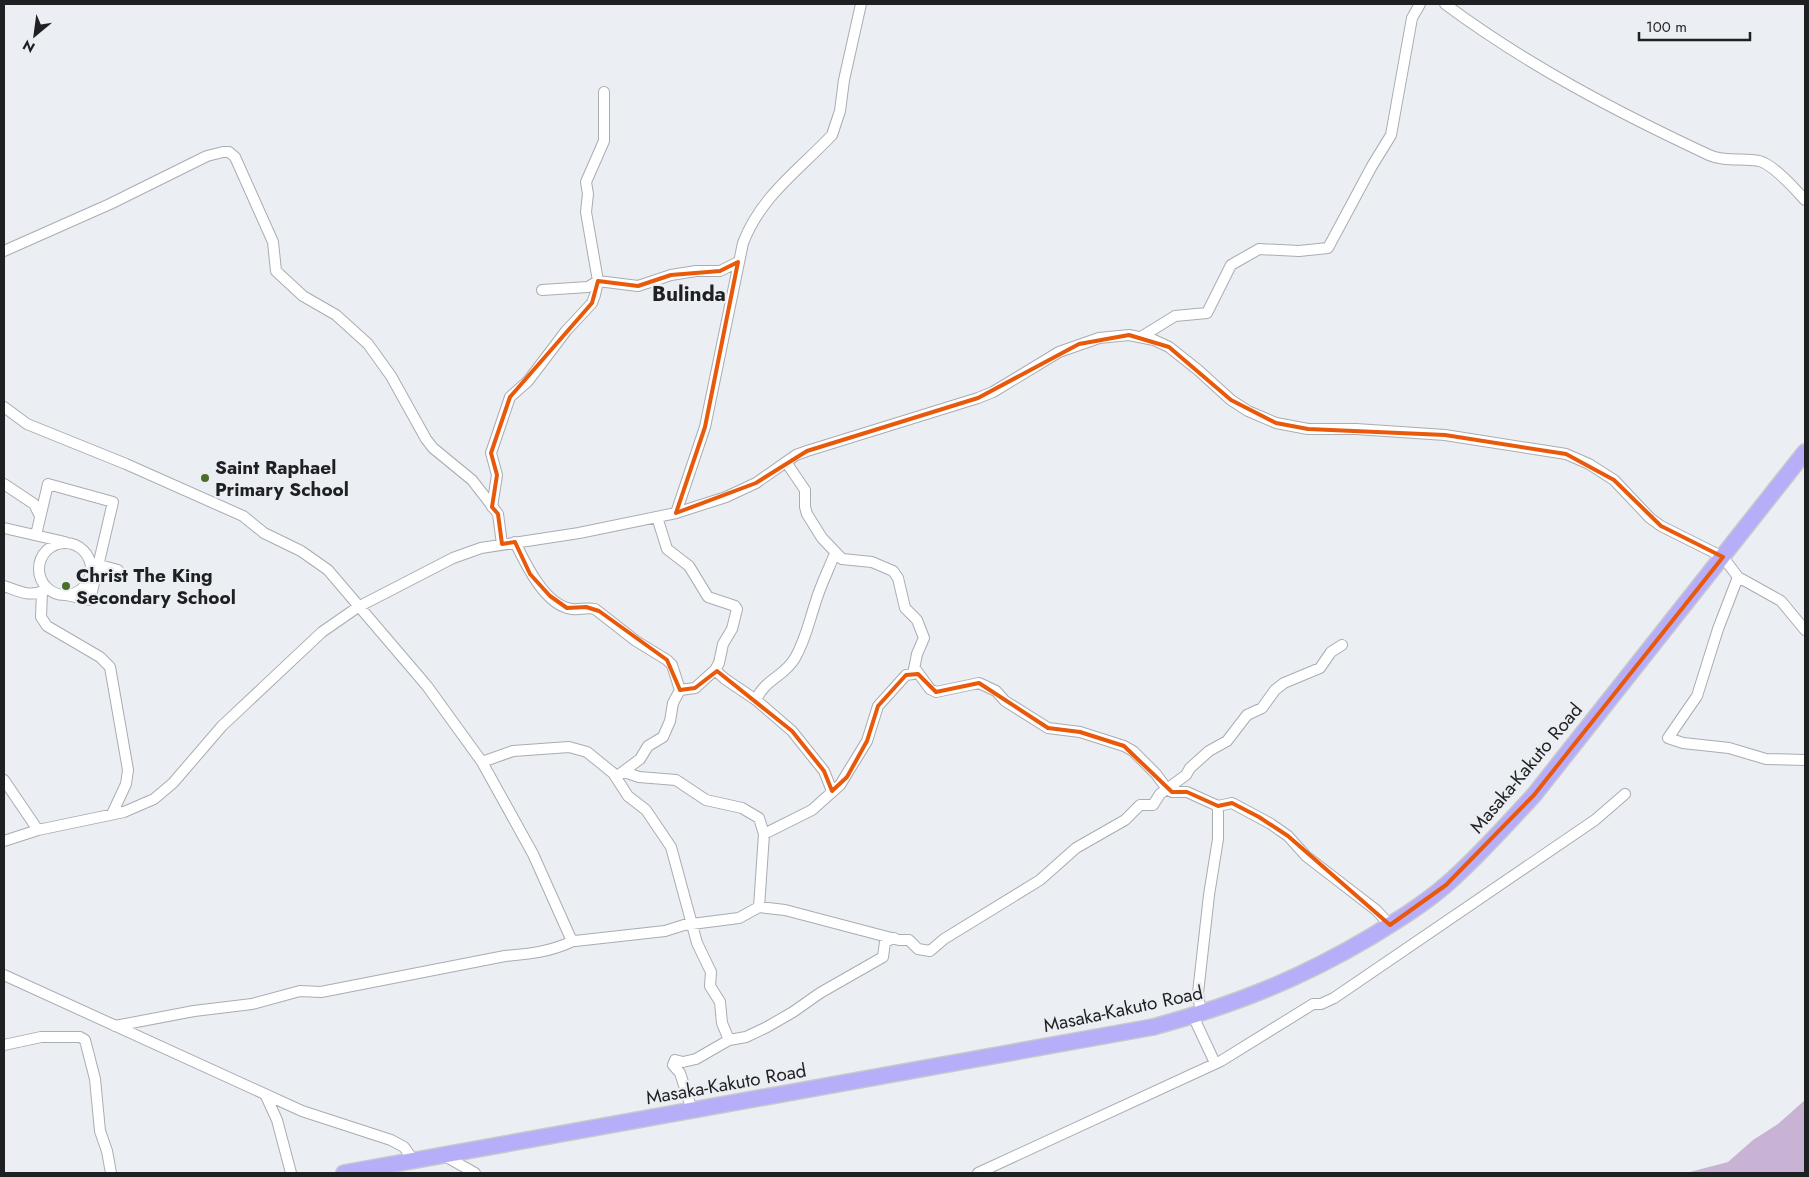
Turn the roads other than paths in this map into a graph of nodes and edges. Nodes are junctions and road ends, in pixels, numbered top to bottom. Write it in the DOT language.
graph roads {
  1 [pos="861,4"];
  2 [pos="1420,4"];
  3 [pos="1445,4"];
  4 [pos="604,92"];
  5 [pos="1805,200"];
  6 [pos="4,251"];
  7 [pos="738,262"];
  8 [pos="598,281"];
  9 [pos="542,290"];
  10 [pos="1141,336"];
  11 [pos="4,407"];
  12 [pos="1805,452"];
  13 [pos="786,462"];
  14 [pos="4,484"];
  15 [pos="492,507"];
  16 [pos="676,513"];
  17 [pos="40,516"];
  18 [pos="657,517"];
  19 [pos="4,528"];
  20 [pos="36,535"];
  21 [pos="68,542"];
  22 [pos="515,542"];
  23 [pos="502,544"];
  24 [pos="835,553"];
  25 [pos="1723,557"];
  26 [pos="95,564"];
  27 [pos="118,570"];
  28 [pos="1738,577"];
  29 [pos="4,586"];
  30 [pos="45,591"];
  31 [pos="358,607"];
  32 [pos="1805,630"];
  33 [pos="1342,644"];
  34 [pos="715,670"];
  35 [pos="916,670"];
  36 [pos="680,690"];
  37 [pos="756,700"];
  38 [pos="1805,760"];
  39 [pos="482,762"];
  40 [pos="620,775"];
  41 [pos="4,780"];
  42 [pos="1167,789"];
  43 [pos="832,791"];
  44 [pos="1625,794"];
  45 [pos="1218,806"];
  46 [pos="112,814"];
  47 [pos="38,830"];
  48 [pos="764,834"];
  49 [pos="4,841"];
  50 [pos="759,907"];
  51 [pos="692,924"];
  52 [pos="1390,925"];
  53 [pos="894,938"];
  54 [pos="573,941"];
  55 [pos="4,976"];
  56 [pos="1197,1015"];
  57 [pos="115,1026"];
  58 [pos="729,1040"];
  59 [pos="4,1045"];
  60 [pos="1215,1064"];
  61 [pos="265,1094"];
  62 [pos="692,1110"];
  63 [pos="443,1155"];
  64 [pos="414,1161"];
  65 [pos="111,1173"];
  66 [pos="291,1173"];
  67 [pos="344,1173"];
  68 [pos="475,1173"];
  69 [pos="978,1173"];
  1 -- 7 [label="street"];
  2 -- 10 [label="street"];
  3 -- 5 [label="street"];
  4 -- 8 [label="street"];
  6 -- 15 [label="street"];
  7 -- 8 [label="street"];
  7 -- 16 [label="street"];
  8 -- 9 [label="street"];
  8 -- 15 [label="street"];
  10 -- 13 [label="street"];
  10 -- 25 [label="street"];
  11 -- 31 [label="street"];
  12 -- 25 [label="highway, Masaka-Kakuto Road"];
  13 -- 16 [label="street"];
  13 -- 24 [label="street"];
  14 -- 17 [label="street"];
  15 -- 23 [label="street"];
  16 -- 18 [label="street"];
  17 -- 20 [label="street"];
  17 -- 26 [label="street"];
  18 -- 22 [label="street"];
  18 -- 34 [label="street"];
  19 -- 20 [label="street"];
  20 -- 21 [label="street"];
  21 -- 26 [label="street"];
  21 -- 30 [label="street"];
  22 -- 23 [label="street"];
  22 -- 36 [label="street"];
  23 -- 31 [label="street"];
  24 -- 35 [label="street"];
  24 -- 37 [label="street"];
  25 -- 28 [label="street"];
  25 -- 52 [label="highway, Masaka-Kakuto Road"];
  26 -- 27 [label="street"];
  26 -- 30 [label="street"];
  28 -- 32 [label="street"];
  28 -- 38 [label="street"];
  29 -- 30 [label="street"];
  30 -- 46 [label="street"];
  31 -- 39 [label="street"];
  31 -- 46 [label="street"];
  33 -- 42 [label="street"];
  34 -- 36 [label="street"];
  34 -- 37 [label="street"];
  35 -- 42 [label="street"];
  35 -- 43 [label="street"];
  36 -- 40 [label="street"];
  37 -- 43 [label="street"];
  39 -- 40 [label="street"];
  39 -- 54 [label="street"];
  40 -- 48 [label="street"];
  40 -- 51 [label="street"];
  41 -- 47 [label="street"];
  42 -- 45 [label="street"];
  42 -- 53 [label="street"];
  43 -- 48 [label="street"];
  44 -- 60 [label="street"];
  45 -- 52 [label="street"];
  45 -- 56 [label="street"];
  46 -- 47 [label="street"];
  47 -- 49 [label="street"];
  48 -- 50 [label="street"];
  50 -- 51 [label="street"];
  50 -- 53 [label="street"];
  51 -- 54 [label="street"];
  51 -- 58 [label="street"];
  52 -- 56 [label="highway, Masaka-Kakuto Road"];
  53 -- 58 [label="street"];
  54 -- 57 [label="street"];
  55 -- 57 [label="street"];
  56 -- 60 [label="street"];
  56 -- 62 [label="highway, Masaka-Kakuto Road"];
  57 -- 61 [label="street"];
  58 -- 62 [label="street"];
  59 -- 65 [label="street"];
  60 -- 69 [label="street"];
  61 -- 64 [label="street"];
  61 -- 66 [label="street"];
  62 -- 63 [label="highway, Masaka-Kakuto Road"];
  63 -- 64 [label="highway, Masaka-Kakuto Road"];
  63 -- 68 [label="street"];
  64 -- 67 [label="highway, Masaka-Kakuto Road"];
}
